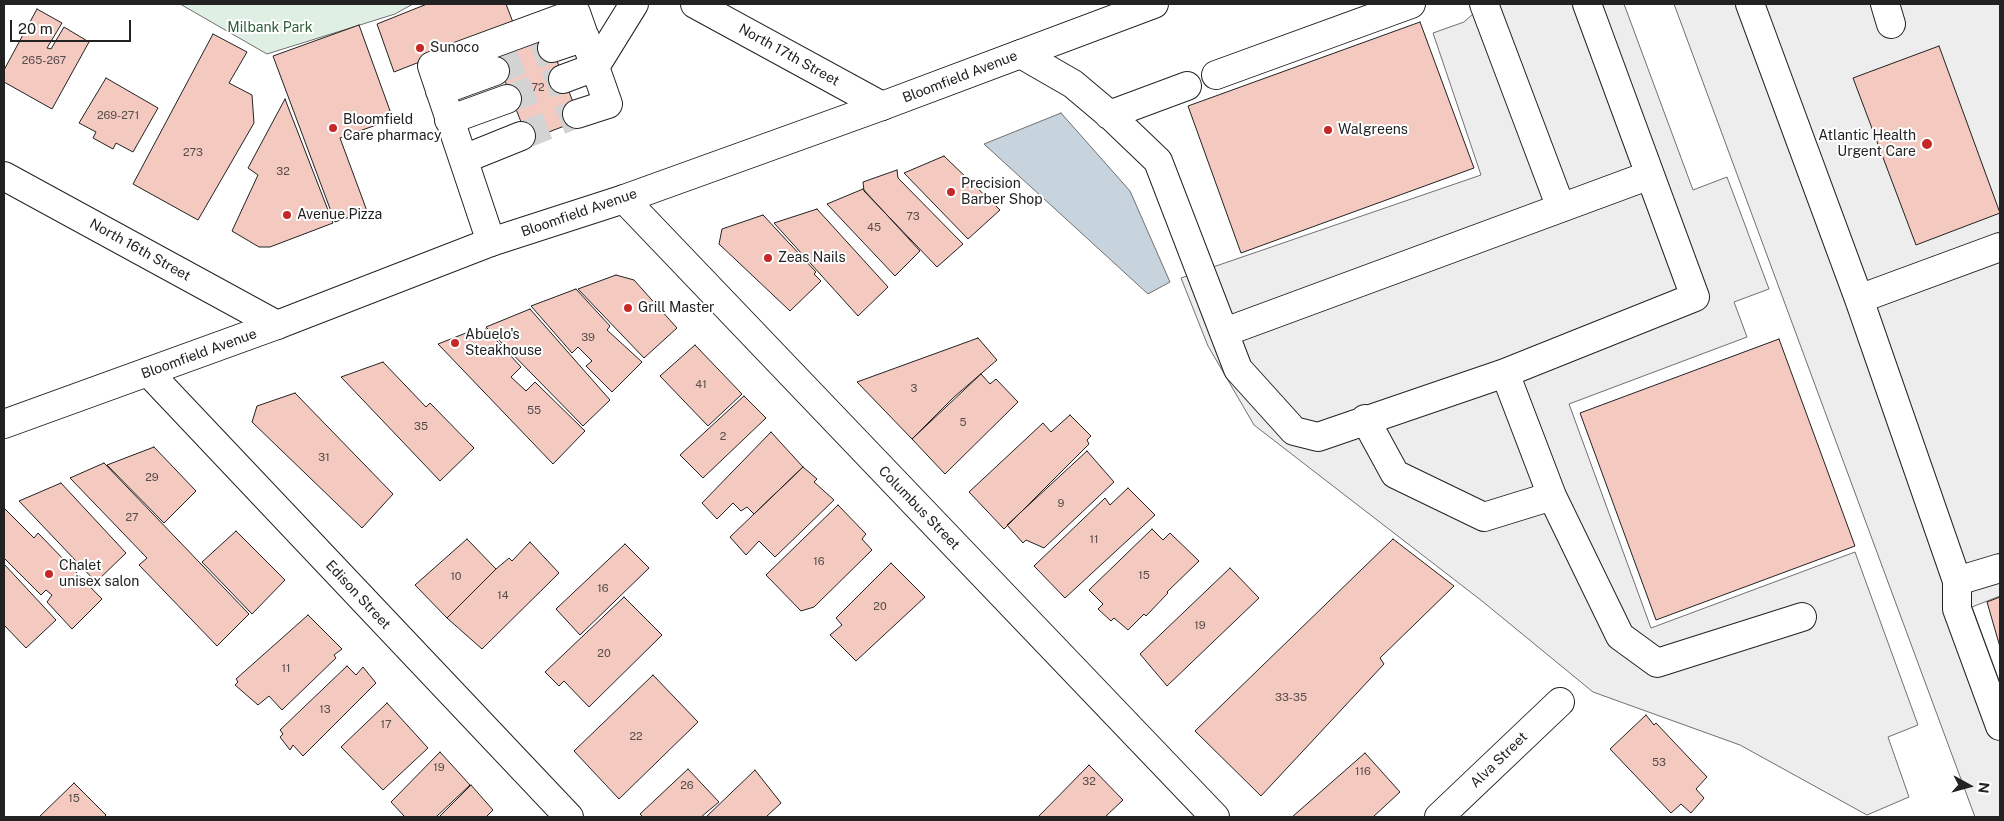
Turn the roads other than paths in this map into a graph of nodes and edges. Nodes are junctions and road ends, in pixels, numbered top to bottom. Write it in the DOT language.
graph roads {
  1 [pos="634,4"];
  2 [pos="695,4"];
  3 [pos="1154,4"];
  4 [pos="1411,4"];
  5 [pos="1484,4"];
  6 [pos="1588,4"];
  7 [pos="1750,4"];
  8 [pos="1126,9"];
  9 [pos="586,37"];
  10 [pos="552,48"];
  11 [pos="1021,54"];
  12 [pos="595,68"];
  13 [pos="495,70"];
  14 [pos="1216,75"];
  15 [pos="563,80"];
  16 [pos="1186,86"];
  17 [pos="440,91"];
  18 [pos="507,99"];
  19 [pos="882,106"];
  20 [pos="577,114"];
  21 [pos="1109,114"];
  22 [pos="450,120"];
  23 [pos="521,136"];
  24 [pos="464,159"];
  25 [pos="1650,175"];
  26 [pos="4,176"];
  27 [pos="624,198"];
  28 [pos="1561,208"];
  29 [pos="491,242"];
  30 [pos="2000,248"];
  31 [pos="1859,299"];
  32 [pos="277,325"];
  33 [pos="1225,332"];
  34 [pos="148,372"];
  35 [pos="1505,372"];
  36 [pos="1365,419"];
  37 [pos="4,424"];
  38 [pos="1552,496"];
  39 [pos="2000,568"];
  40 [pos="1957,581"];
  41 [pos="1802,617"];
  42 [pos="1560,702"];
  43 [pos="2000,726"];
  44 [pos="569,817"];
  45 [pos="1215,817"];
  46 [pos="1439,817"];
  1 -- 12 [label="street"];
  2 -- 19 [label="street, North 17th Street"];
  3 -- 8 [label="street, Bloomfield Avenue"];
  4 -- 14 [label="street"];
  5 -- 28 [label="street"];
  6 -- 25 [label="street"];
  7 -- 31 [label="street"];
  8 -- 11 [label="street, Bloomfield Avenue"];
  9 -- 10 [label="street"];
  9 -- 12 [label="street"];
  9 -- 17 [label="street"];
  11 -- 19 [label="street, Bloomfield Avenue"];
  11 -- 21 [label="street"];
  12 -- 15 [label="street"];
  12 -- 20 [label="street"];
  13 -- 17 [label="street"];
  16 -- 21 [label="street"];
  17 -- 22 [label="street"];
  18 -- 22 [label="street"];
  19 -- 27 [label="street, Bloomfield Avenue"];
  21 -- 33 [label="street"];
  22 -- 24 [label="street"];
  23 -- 24 [label="street"];
  24 -- 29 [label="street"];
  25 -- 28 [label="street"];
  25 -- 35 [label="street"];
  26 -- 32 [label="street, North 16th Street"];
  27 -- 29 [label="street, Bloomfield Avenue"];
  27 -- 45 [label="street, Columbus Street"];
  28 -- 33 [label="street"];
  29 -- 32 [label="street, Bloomfield Avenue"];
  30 -- 31 [label="street"];
  31 -- 40 [label="street"];
  32 -- 34 [label="street, Bloomfield Avenue"];
  33 -- 36 [label="street"];
  34 -- 37 [label="street, Bloomfield Avenue"];
  34 -- 44 [label="street, Edison Street"];
  35 -- 36 [label="street"];
  35 -- 38 [label="street"];
  36 -- 38 [label="street"];
  38 -- 41 [label="street"];
  39 -- 40 [label="street"];
  40 -- 43 [label="street"];
  42 -- 46 [label="street, Alva Street"];
}
